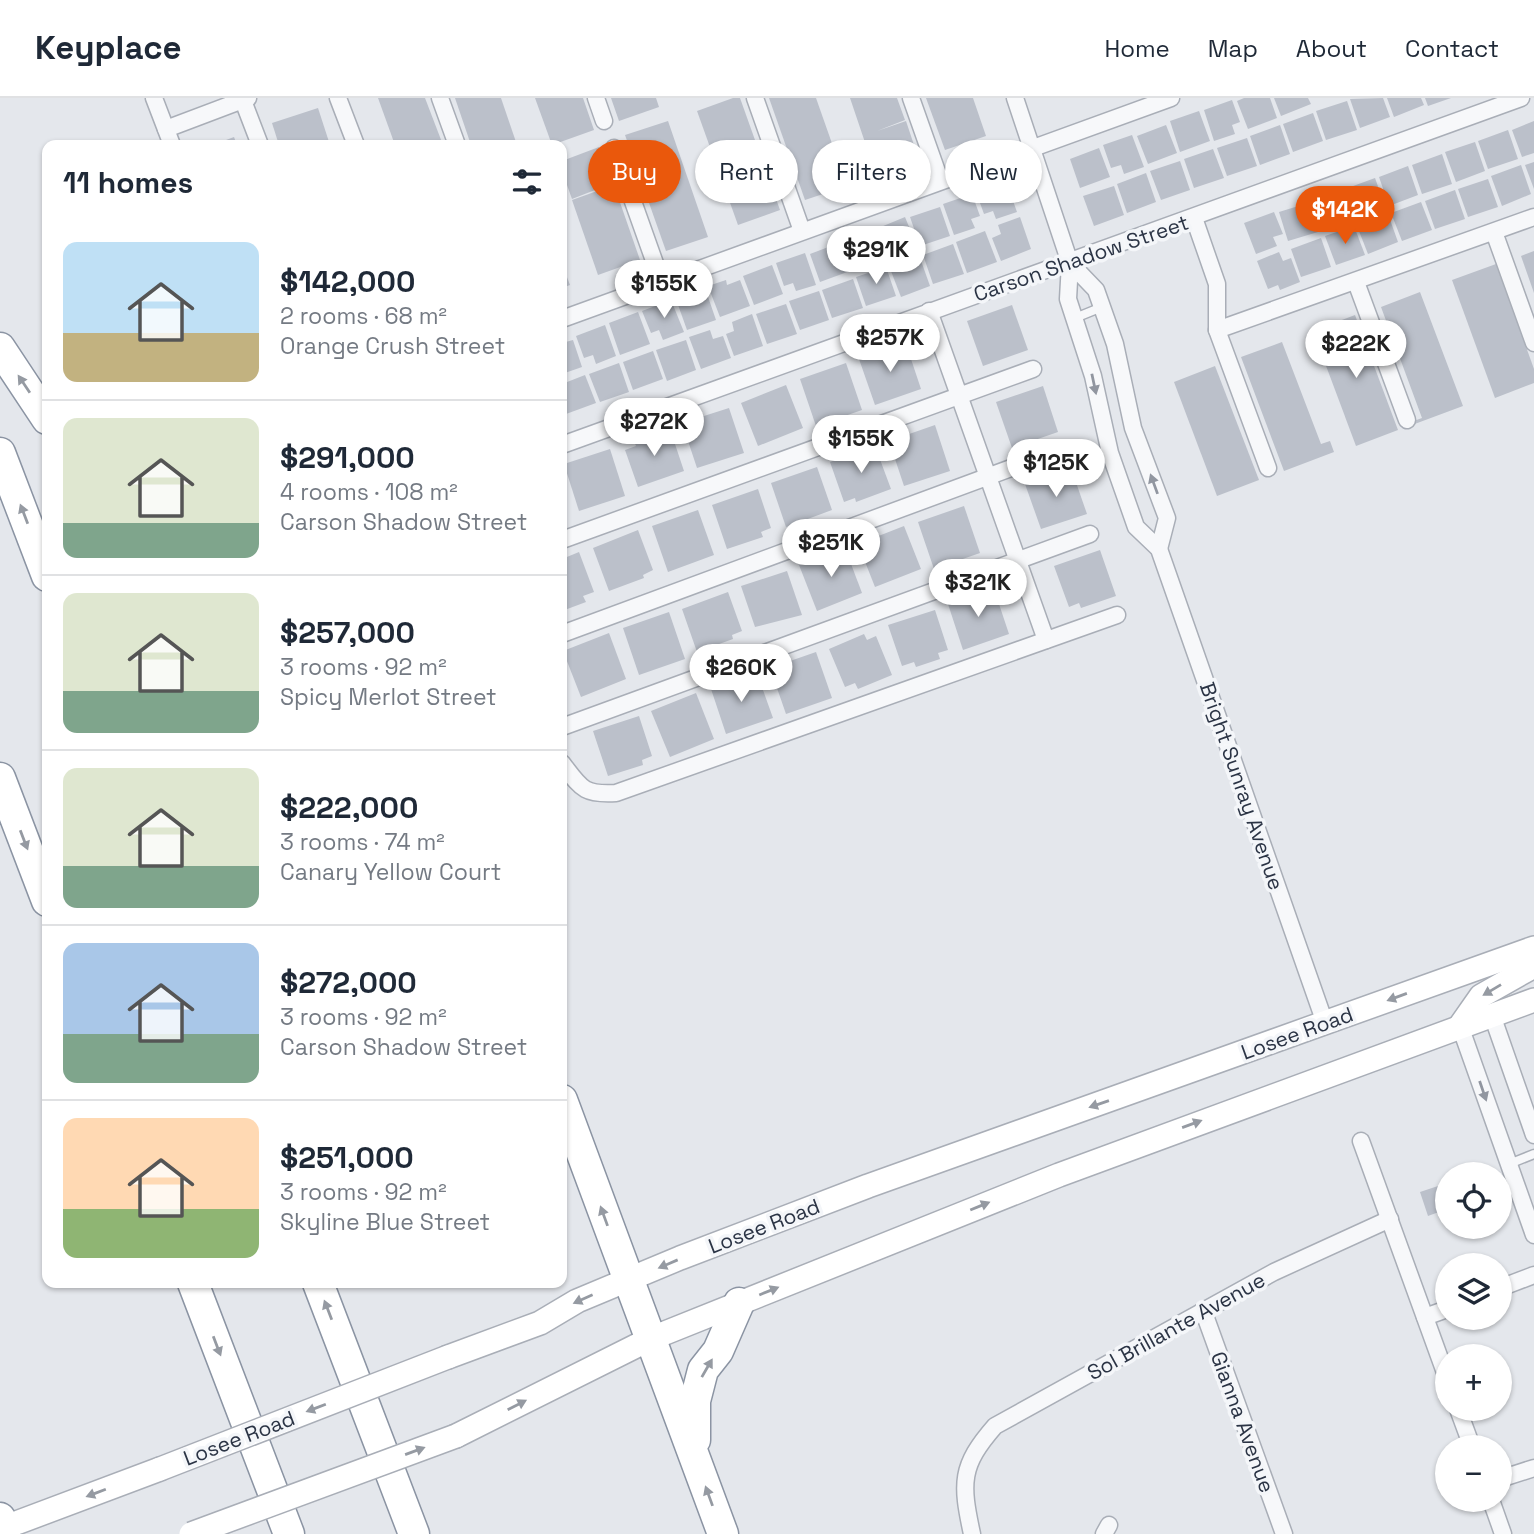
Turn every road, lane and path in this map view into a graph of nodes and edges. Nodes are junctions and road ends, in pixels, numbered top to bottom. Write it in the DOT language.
graph roads {
  1 [pos="154,98"];
  2 [pos="338,98"];
  3 [pos="440,98"];
  4 [pos="596,98"];
  5 [pos="755,98"];
  6 [pos="911,98"];
  7 [pos="1015,98"];
  8 [pos="1171,98"];
  9 [pos="1521,98"];
  10 [pos="244,99"];
  11 [pos="1130,105"];
  12 [pos="604,121"];
  13 [pos="166,129"];
  14 [pos="170,140"];
  15 [pos="258,140"];
  16 [pos="354,140"];
  17 [pos="455,140"];
  18 [pos="1027,140"];
  19 [pos="1042,145"];
  20 [pos="945,178"];
  21 [pos="940,180"];
  22 [pos="1042,184"];
  23 [pos="634,203"];
  24 [pos="1534,217"];
  25 [pos="1195,218"];
  26 [pos="802,231"];
  27 [pos="1494,232"];
  28 [pos="1070,263"];
  29 [pos="1356,282"];
  30 [pos="662,283"];
  31 [pos="1102,307"];
  32 [pos="929,311"];
  33 [pos="567,317"];
  34 [pos="1075,318"];
  35 [pos="1217,330"];
  36 [pos="1534,344"];
  37 [pos="0,348"];
  38 [pos="1033,369"];
  39 [pos="960,396"];
  40 [pos="42,411"];
  41 [pos="1406,421"];
  42 [pos="567,443"];
  43 [pos="1057,452"];
  44 [pos="0,453"];
  45 [pos="1268,468"];
  46 [pos="989,478"];
  47 [pos="1090,534"];
  48 [pos="567,538"];
  49 [pos="1159,549"];
  50 [pos="1018,560"];
  51 [pos="42,563"];
  52 [pos="1117,615"];
  53 [pos="567,632"];
  54 [pos="1046,640"];
  55 [pos="567,725"];
  56 [pos="567,770"];
  57 [pos="0,778"];
  58 [pos="42,888"];
  59 [pos="1534,948"];
  60 [pos="1534,965"];
  61 [pos="1534,1000"];
  62 [pos="1492,1015"];
  63 [pos="1325,1023"];
  64 [pos="1460,1026"];
  65 [pos="567,1114"];
  66 [pos="1534,1135"];
  67 [pos="1361,1140"];
  68 [pos="1534,1154"];
  69 [pos="1508,1162"];
  70 [pos="1512,1163"];
  71 [pos="1512,1173"];
  72 [pos="1390,1219"];
  73 [pos="1534,1235"];
  74 [pos="1534,1275"];
  75 [pos="628,1280"];
  76 [pos="1512,1283"];
  77 [pos="195,1288"];
  78 [pos="320,1288"];
  79 [pos="739,1303"];
  80 [pos="1203,1310"];
  81 [pos="1435,1313"];
  82 [pos="1425,1317"];
  83 [pos="650,1339"];
  84 [pos="1435,1345"];
  85 [pos="695,1458"];
  86 [pos="1534,1468"];
  87 [pos="1512,1475"];
  88 [pos="1495,1512"];
  89 [pos="3,1527"];
  90 [pos="191,1534"];
  91 [pos="289,1534"];
  92 [pos="414,1534"];
  93 [pos="723,1534"];
  94 [pos="972,1534"];
  95 [pos="1284,1534"];
  96 [pos="1503,1534"];
  1 -- 13 [label="street"];
  2 -- 16 [label="street"];
  3 -- 17 [label="street"];
  4 -- 12 [label="street"];
  5 -- 26 [label="street"];
  6 -- 21 [label="street"];
  7 -- 18 [label="street"];
  8 -- 11 [label="street"];
  9 -- 25 [label="street, Carson Shadow Street"];
  10 -- 13 [label="street"];
  10 -- 15 [label="street"];
  11 -- 19 [label="street"];
  13 -- 14 [label="street"];
  20 -- 21 [label="street"];
  21 -- 26 [label="street"];
  22 -- 28 [label="street"];
  23 -- 30 [label="street"];
  24 -- 27 [label="street"];
  25 -- 28 [label="street, Carson Shadow Street"];
  25 -- 35 [label="street"];
  26 -- 30 [label="street"];
  27 -- 29 [label="street"];
  27 -- 36 [label="street"];
  28 -- 31 [label="street"];
  28 -- 32 [label="street, Carson Shadow Street"];
  28 -- 34 [label="street, Bright Sunray Avenue"];
  29 -- 35 [label="street"];
  29 -- 41 [label="street"];
  30 -- 33 [label="street"];
  31 -- 34 [label="lane"];
  49 -- 31 [label="street, one-way"];
  32 -- 39 [label="street"];
  32 -- 42 [label="street, Carson Shadow Street"];
  34 -- 49 [label="street, Bright Sunray Avenue, one-way"];
  35 -- 45 [label="street"];
  40 -- 37 [label="highway, one-way"];
  38 -- 39 [label="street"];
  39 -- 46 [label="street"];
  39 -- 48 [label="street"];
  43 -- 46 [label="street"];
  51 -- 44 [label="highway, one-way"];
  46 -- 50 [label="street"];
  46 -- 53 [label="street"];
  47 -- 50 [label="street"];
  49 -- 63 [label="street, Bright Sunray Avenue"];
  50 -- 54 [label="street"];
  50 -- 55 [label="street"];
  52 -- 54 [label="street"];
  54 -- 56 [label="street"];
  57 -- 58 [label="highway, one-way"];
  59 -- 63 [label="main road, Losee Road, one-way"];
  60 -- 64 [label="main road, one-way"];
  61 -- 62 [label="main road"];
  62 -- 64 [label="main road"];
  62 -- 66 [label="street"];
  63 -- 75 [label="main road, Losee Road, one-way"];
  64 -- 69 [label="street, one-way"];
  79 -- 64 [label="main road, one-way"];
  75 -- 65 [label="highway, one-way"];
  67 -- 72 [label="street"];
  68 -- 70 [label="lane"];
  71 -- 73 [label="street"];
  72 -- 80 [label="street, Sol Brillante Avenue"];
  72 -- 82 [label="street"];
  74 -- 76 [label="street"];
  75 -- 83 [label="highway"];
  75 -- 89 [label="main road, Losee Road, one-way, bridge"];
  77 -- 91 [label="highway, one-way"];
  92 -- 78 [label="highway, one-way"];
  79 -- 83 [label="main road"];
  85 -- 79 [label="highway, one-way"];
  80 -- 94 [label="street, Sol Brillante Avenue"];
  80 -- 95 [label="street, Gianna Avenue"];
  81 -- 82 [label="street"];
  82 -- 84 [label="street"];
  83 -- 85 [label="highway"];
  90 -- 83 [label="main road, one-way, bridge"];
  93 -- 85 [label="highway, one-way"];
  86 -- 87 [label="street"];
  88 -- 96 [label="street"];
}
